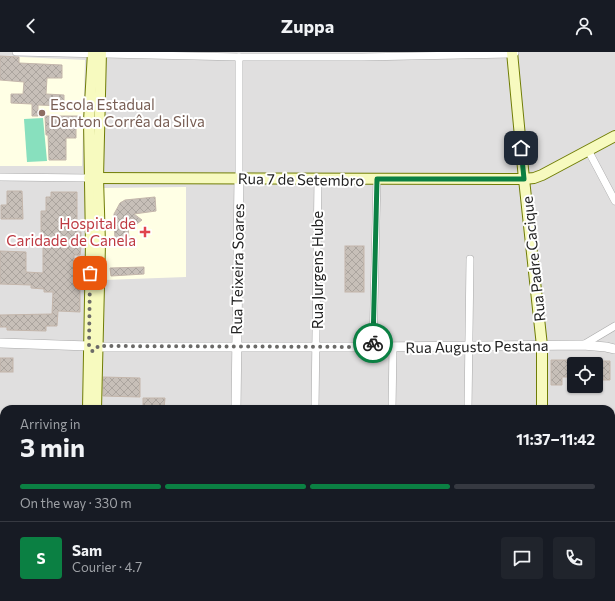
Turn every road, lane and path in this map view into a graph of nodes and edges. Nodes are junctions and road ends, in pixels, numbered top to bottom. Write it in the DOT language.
graph roads {
  1 [pos="16,52"];
  2 [pos="97,53"];
  3 [pos="155,53"];
  4 [pos="514,53"];
  5 [pos="239,57"];
  6 [pos="615,136"];
  7 [pos="588,150"];
  8 [pos="0,177"];
  9 [pos="94,178"];
  10 [pos="239,178"];
  11 [pos="318,179"];
  12 [pos="377,179"];
  13 [pos="524,179"];
  14 [pos="615,201"];
  15 [pos="470,259"];
  16 [pos="615,326"];
  17 [pos="0,343"];
  18 [pos="583,345"];
  19 [pos="94,346"];
  20 [pos="469,346"];
  21 [pos="542,346"];
  22 [pos="236,347"];
  23 [pos="316,347"];
  24 [pos="373,347"];
  25 [pos="393,347"];
  26 [pos="615,349"];
  27 [pos="88,405"];
  28 [pos="96,405"];
  29 [pos="236,405"];
  30 [pos="315,405"];
  31 [pos="392,405"];
  32 [pos="468,405"];
  33 [pos="542,405"];
  1 -- 2 [label="street"];
  2 -- 3 [label="street"];
  2 -- 9 [label="main road"];
  3 -- 5 [label="street"];
  4 -- 5 [label="street"];
  4 -- 13 [label="main road, Rua Padre Cacique"];
  5 -- 10 [label="street, Rua Teixeira Soares"];
  6 -- 7 [label="main road, Rua 7 de Setembro"];
  7 -- 13 [label="main road, Rua 7 de Setembro"];
  7 -- 14 [label="street"];
  8 -- 9 [label="street, Rua 7 de Setembro"];
  9 -- 10 [label="main road, Rua 7 de Setembro"];
  9 -- 19 [label="main road"];
  10 -- 11 [label="main road, Rua 7 de Setembro"];
  10 -- 22 [label="street, Rua Teixeira Soares"];
  11 -- 12 [label="main road, Rua 7 de Setembro"];
  11 -- 23 [label="street, Rua Jurgens Hube"];
  12 -- 13 [label="main road, Rua 7 de Setembro"];
  12 -- 24 [label="street"];
  13 -- 21 [label="main road, Rua Padre Cacique"];
  15 -- 20 [label="street"];
  16 -- 18 [label="street"];
  17 -- 19 [label="street, Rua Augusto Pestana"];
  18 -- 21 [label="street, Rua Augusto Pestana"];
  18 -- 26 [label="street, Rua Augusto Pestana"];
  19 -- 22 [label="street, Rua Augusto Pestana"];
  19 -- 27 [label="main road"];
  19 -- 28 [label="main road"];
  20 -- 21 [label="street, Rua Augusto Pestana"];
  20 -- 25 [label="street, Rua Augusto Pestana"];
  20 -- 32 [label="street"];
  21 -- 33 [label="main road, Rua Padre Cacique"];
  22 -- 23 [label="street, Rua Augusto Pestana"];
  22 -- 29 [label="street, Rua Teixeira Soares"];
  23 -- 24 [label="street, Rua Augusto Pestana"];
  23 -- 30 [label="street, Rua Jurgens Hube"];
  24 -- 25 [label="street, Rua Augusto Pestana"];
  25 -- 31 [label="street"];
}
